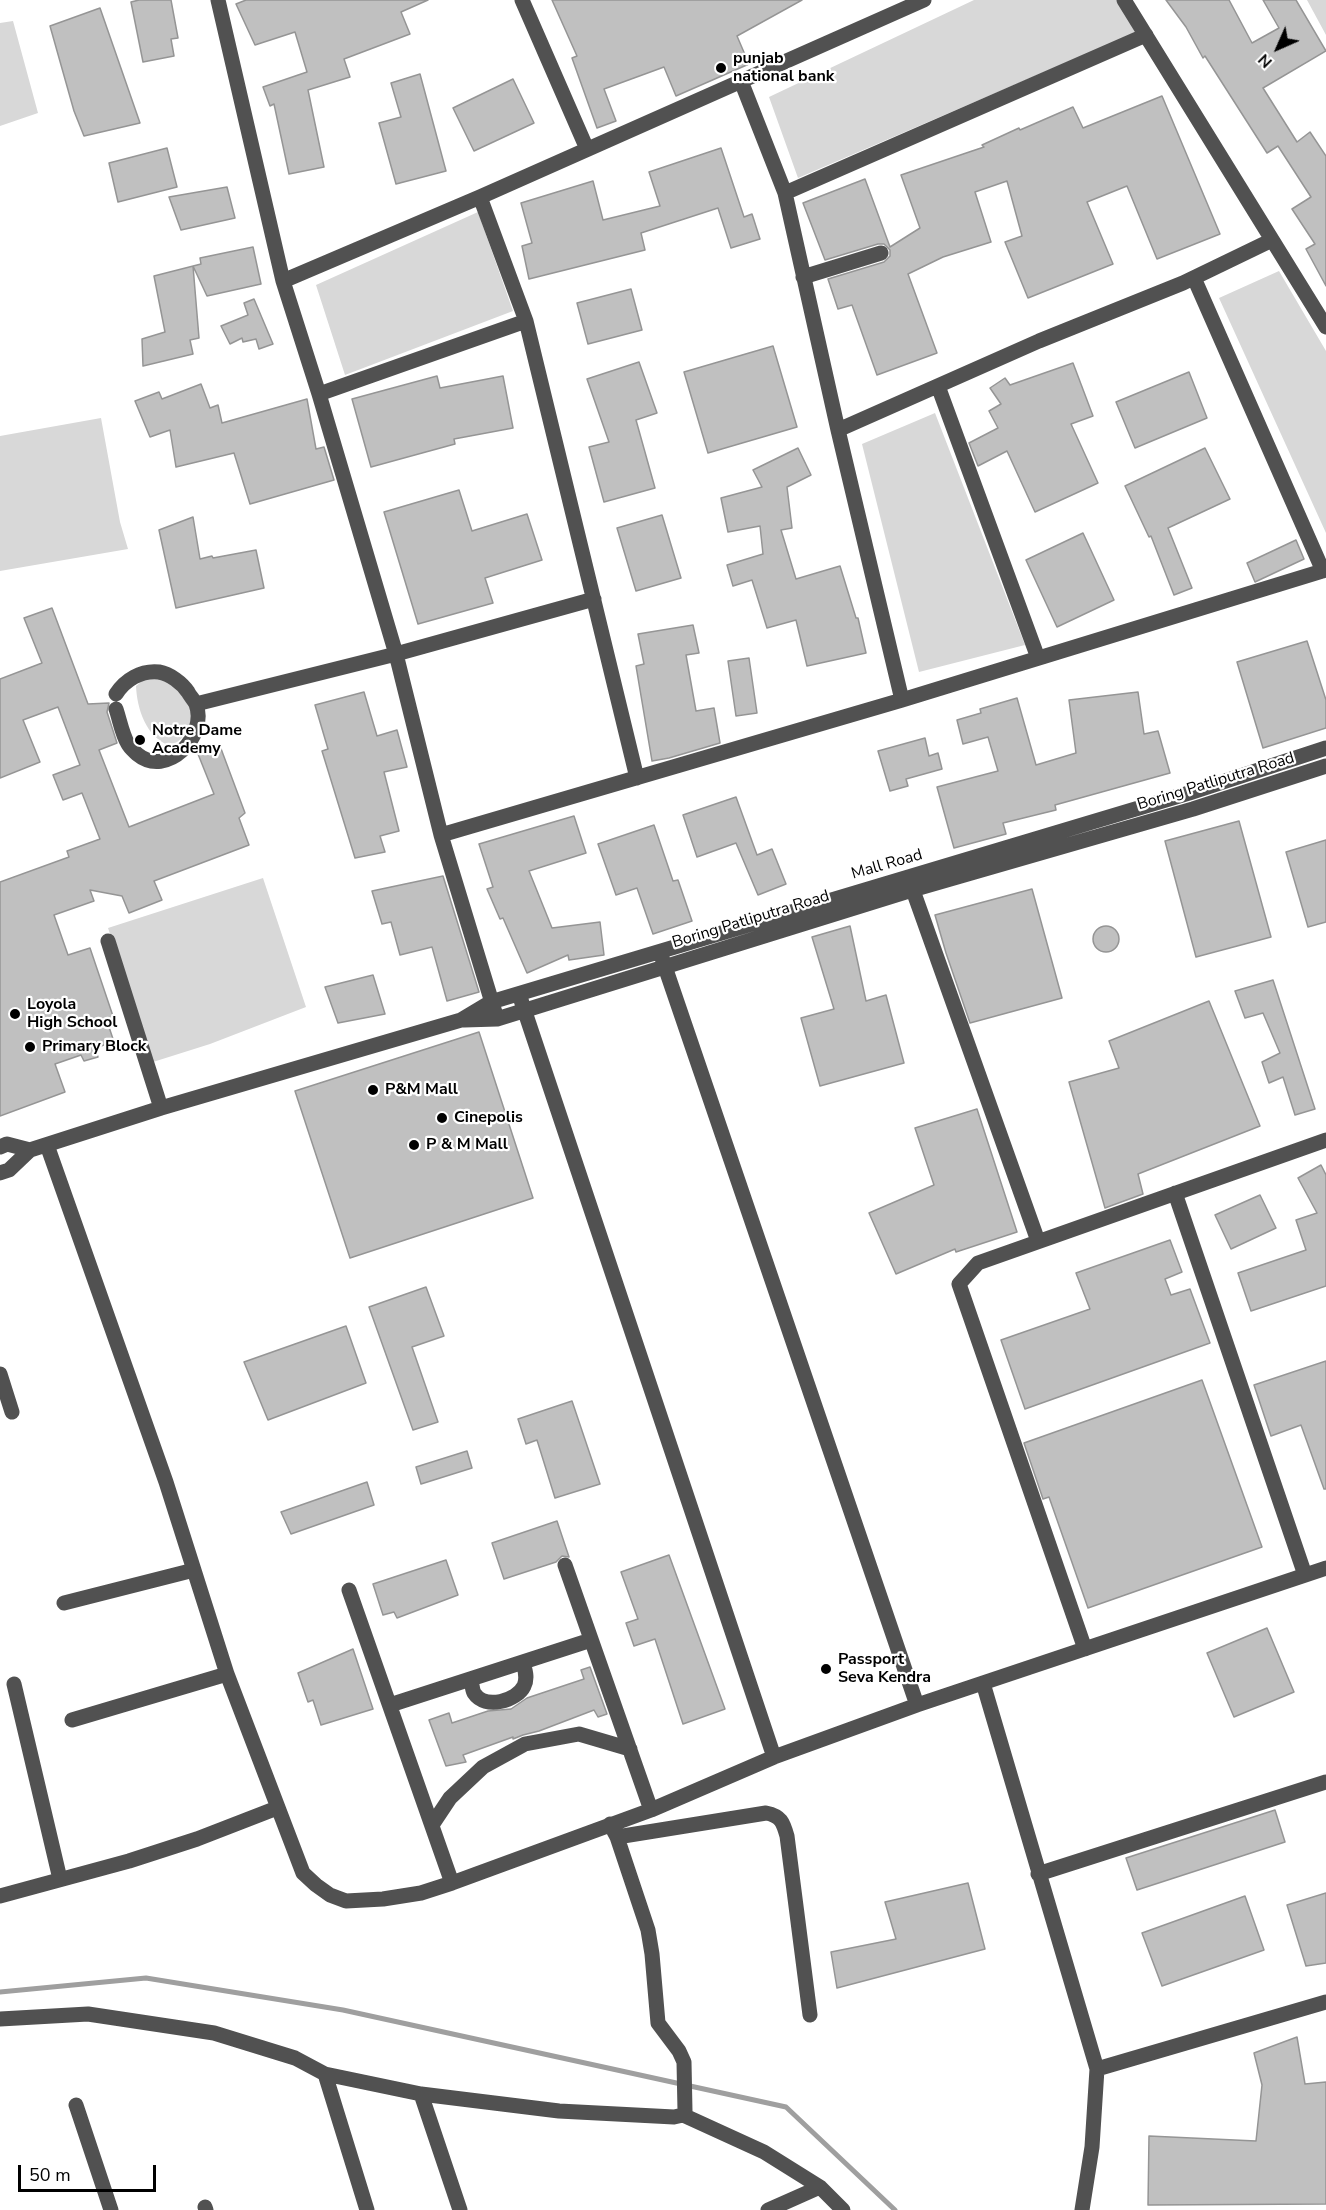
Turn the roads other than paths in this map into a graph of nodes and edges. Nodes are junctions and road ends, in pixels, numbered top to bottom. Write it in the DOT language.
graph roads {
  1 [pos="218,0"];
  2 [pos="522,0"];
  3 [pos="924,0"];
  4 [pos="1124,0"];
  5 [pos="903,4"];
  6 [pos="1146,34"];
  7 [pos="741,81"];
  8 [pos="587,149"];
  9 [pos="785,193"];
  10 [pos="480,196"];
  11 [pos="1272,240"];
  12 [pos="881,253"];
  13 [pos="803,277"];
  14 [pos="1194,278"];
  15 [pos="283,281"];
  16 [pos="526,321"];
  17 [pos="1326,327"];
  18 [pos="938,386"];
  19 [pos="319,394"];
  20 [pos="838,430"];
  21 [pos="1325,571"];
  22 [pos="594,599"];
  23 [pos="396,654"];
  24 [pos="1038,658"];
  25 [pos="902,700"];
  26 [pos="196,704"];
  27 [pos="1326,748"];
  28 [pos="1326,766"];
  29 [pos="637,778"];
  30 [pos="1189,793"];
  31 [pos="1193,809"];
  32 [pos="1057,832"];
  33 [pos="441,836"];
  34 [pos="1061,848"];
  35 [pos="910,884"];
  36 [pos="793,919"];
  37 [pos="108,941"];
  38 [pos="659,950"];
  39 [pos="664,966"];
  40 [pos="519,994"];
  41 [pos="491,1002"];
  42 [pos="525,1010"];
  43 [pos="496,1019"];
  44 [pos="461,1020"];
  45 [pos="161,1108"];
  46 [pos="1326,1140"];
  47 [pos="47,1145"];
  48 [pos="0,1147"];
  49 [pos="30,1150"];
  50 [pos="0,1173"];
  51 [pos="1175,1193"];
  52 [pos="1038,1241"];
  53 [pos="0,1374"];
  54 [pos="12,1412"];
  55 [pos="565,1565"];
  56 [pos="1326,1568"];
  57 [pos="194,1570"];
  58 [pos="1305,1575"];
  59 [pos="349,1590"];
  60 [pos="64,1603"];
  61 [pos="591,1640"];
  62 [pos="1085,1649"];
  63 [pos="523,1662"];
  64 [pos="227,1674"];
  65 [pos="471,1679"];
  66 [pos="983,1683"];
  67 [pos="14,1684"];
  68 [pos="390,1705"];
  69 [pos="917,1705"];
  70 [pos="72,1720"];
  71 [pos="630,1749"];
  72 [pos="774,1757"];
  73 [pos="1326,1782"];
  74 [pos="277,1808"];
  75 [pos="651,1810"];
  76 [pos="432,1825"];
  77 [pos="614,1830"];
  78 [pos="1038,1874"];
  79 [pos="60,1879"];
  80 [pos="453,1883"];
  81 [pos="0,1896"];
  82 [pos="1326,2002"];
  83 [pos="810,2015"];
  84 [pos="0,2019"];
  85 [pos="1097,2069"];
  86 [pos="325,2074"];
  87 [pos="421,2094"];
  88 [pos="76,2105"];
  89 [pos="683,2108"];
  90 [pos="820,2187"];
  91 [pos="111,2210"];
  92 [pos="367,2210"];
  93 [pos="460,2210"];
  94 [pos="768,2210"];
  95 [pos="843,2210"];
  96 [pos="1082,2210"];
  1 -- 15 [label="street"];
  2 -- 8 [label="street"];
  3 -- 5 [label="street"];
  4 -- 6 [label="street"];
  5 -- 7 [label="street"];
  6 -- 9 [label="street"];
  6 -- 11 [label="street"];
  7 -- 8 [label="street"];
  7 -- 9 [label="street"];
  8 -- 10 [label="street"];
  9 -- 13 [label="street"];
  10 -- 15 [label="street"];
  10 -- 16 [label="street"];
  11 -- 14 [label="street"];
  11 -- 17 [label="street"];
  12 -- 13 [label="street"];
  13 -- 20 [label="street"];
  14 -- 18 [label="street"];
  14 -- 21 [label="street"];
  15 -- 19 [label="street"];
  16 -- 19 [label="street"];
  16 -- 22 [label="street"];
  18 -- 20 [label="street"];
  18 -- 24 [label="street"];
  19 -- 23 [label="street"];
  20 -- 25 [label="street"];
  21 -- 24 [label="street"];
  22 -- 23 [label="street"];
  22 -- 29 [label="street"];
  23 -- 26 [label="street"];
  23 -- 33 [label="street"];
  24 -- 25 [label="street"];
  25 -- 29 [label="street"];
  26 -- 26 [label="street"];
  27 -- 30 [label="street, Mall Road"];
  28 -- 31 [label="street, Boring Patliputra Road"];
  29 -- 33 [label="street"];
  30 -- 31 [label="street"];
  30 -- 32 [label="street, Mall Road"];
  31 -- 34 [label="street, Boring Patliputra Road"];
  32 -- 34 [label="street"];
  32 -- 35 [label="street, Mall Road"];
  33 -- 41 [label="street"];
  34 -- 35 [label="street, Boring Patliputra Road"];
  35 -- 36 [label="street, Mall Road"];
  35 -- 52 [label="street"];
  36 -- 38 [label="street, Mall Road"];
  36 -- 39 [label="street, Boring Patliputra Road"];
  37 -- 45 [label="street"];
  38 -- 39 [label="street"];
  38 -- 40 [label="street, Mall Road"];
  39 -- 42 [label="street, Boring Patliputra Road"];
  39 -- 69 [label="street"];
  40 -- 41 [label="street, Mall Road"];
  40 -- 42 [label="street"];
  41 -- 43 [label="street"];
  41 -- 44 [label="street, Mall Road"];
  42 -- 43 [label="street, Boring Patliputra Road"];
  42 -- 72 [label="street"];
  43 -- 44 [label="street, Boring Patliputra Road"];
  44 -- 45 [label="street"];
  45 -- 47 [label="street"];
  46 -- 51 [label="street"];
  47 -- 49 [label="street"];
  47 -- 57 [label="street"];
  48 -- 49 [label="street"];
  49 -- 50 [label="street"];
  51 -- 52 [label="street"];
  51 -- 58 [label="street"];
  52 -- 62 [label="street"];
  53 -- 54 [label="street"];
  55 -- 61 [label="street"];
  56 -- 58 [label="street"];
  57 -- 60 [label="street"];
  57 -- 64 [label="street"];
  58 -- 62 [label="street"];
  59 -- 68 [label="street"];
  61 -- 63 [label="street"];
  61 -- 71 [label="street"];
  62 -- 66 [label="street"];
  63 -- 65 [label="street"];
  63 -- 65 [label="street"];
  64 -- 70 [label="street"];
  64 -- 74 [label="street"];
  65 -- 68 [label="street"];
  66 -- 69 [label="street"];
  66 -- 78 [label="street"];
  67 -- 79 [label="street"];
  68 -- 76 [label="street"];
  69 -- 72 [label="street"];
  71 -- 75 [label="street"];
  71 -- 76 [label="street"];
  72 -- 75 [label="street"];
  73 -- 78 [label="street"];
  74 -- 79 [label="street"];
  74 -- 80 [label="street"];
  75 -- 77 [label="street"];
  76 -- 80 [label="street"];
  77 -- 80 [label="street"];
  77 -- 83 [label="street"];
  77 -- 89 [label="street"];
  78 -- 85 [label="street"];
  79 -- 81 [label="street"];
  82 -- 85 [label="street"];
  84 -- 86 [label="street"];
  85 -- 96 [label="street"];
  86 -- 87 [label="street"];
  86 -- 92 [label="street"];
  87 -- 89 [label="street"];
  87 -- 93 [label="street"];
  88 -- 91 [label="street"];
  89 -- 90 [label="street"];
  90 -- 94 [label="street"];
  90 -- 95 [label="street"];
}
